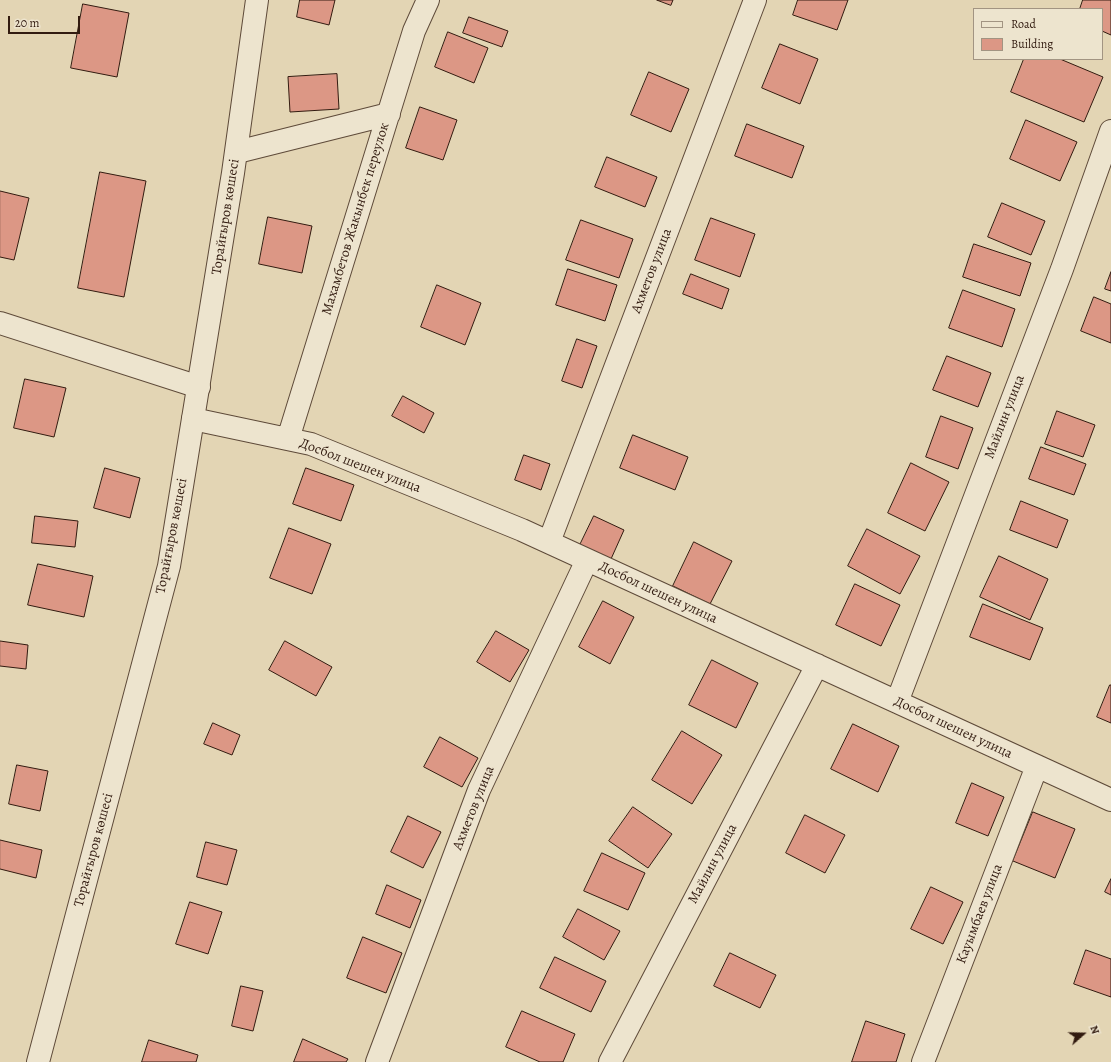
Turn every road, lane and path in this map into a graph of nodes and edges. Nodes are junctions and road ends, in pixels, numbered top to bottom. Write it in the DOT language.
graph roads {
  1 [pos="257,0"];
  2 [pos="428,0"];
  3 [pos="755,0"];
  4 [pos="389,114"];
  5 [pos="1111,131"];
  6 [pos="236,152"];
  7 [pos="0,323"];
  8 [pos="199,387"];
  9 [pos="193,419"];
  10 [pos="288,439"];
  11 [pos="549,542"];
  12 [pos="587,560"];
  13 [pos="817,665"];
  14 [pos="897,702"];
  15 [pos="1037,766"];
  16 [pos="1111,800"];
  17 [pos="38,1062"];
  18 [pos="377,1062"];
  19 [pos="610,1062"];
  20 [pos="923,1062"];
  1 -- 6 [label="street, Торайғыров көшесі"];
  2 -- 4 [label="street, Махамбетов Жакынбек переулок"];
  3 -- 11 [label="street, Ахметов улица"];
  4 -- 6 [label="street"];
  4 -- 10 [label="street, Махамбетов Жакынбек переулок"];
  5 -- 14 [label="street, Майлин улица"];
  6 -- 8 [label="street, Торайғыров көшесі"];
  7 -- 8 [label="street"];
  8 -- 9 [label="street, Торайғыров көшесі"];
  9 -- 10 [label="street, Досбол шешен улица"];
  9 -- 17 [label="street, Торайғыров көшесі"];
  10 -- 11 [label="street, Досбол шешен улица"];
  11 -- 12 [label="street, Досбол шешен улица"];
  12 -- 13 [label="street, Досбол шешен улица"];
  12 -- 18 [label="street, Ахметов улица"];
  13 -- 14 [label="street, Досбол шешен улица"];
  13 -- 19 [label="street, Майлин улица"];
  14 -- 15 [label="street, Досбол шешен улица"];
  15 -- 16 [label="street, Досбол шешен улица"];
  15 -- 20 [label="street, Кауымбаев улица"];
}
